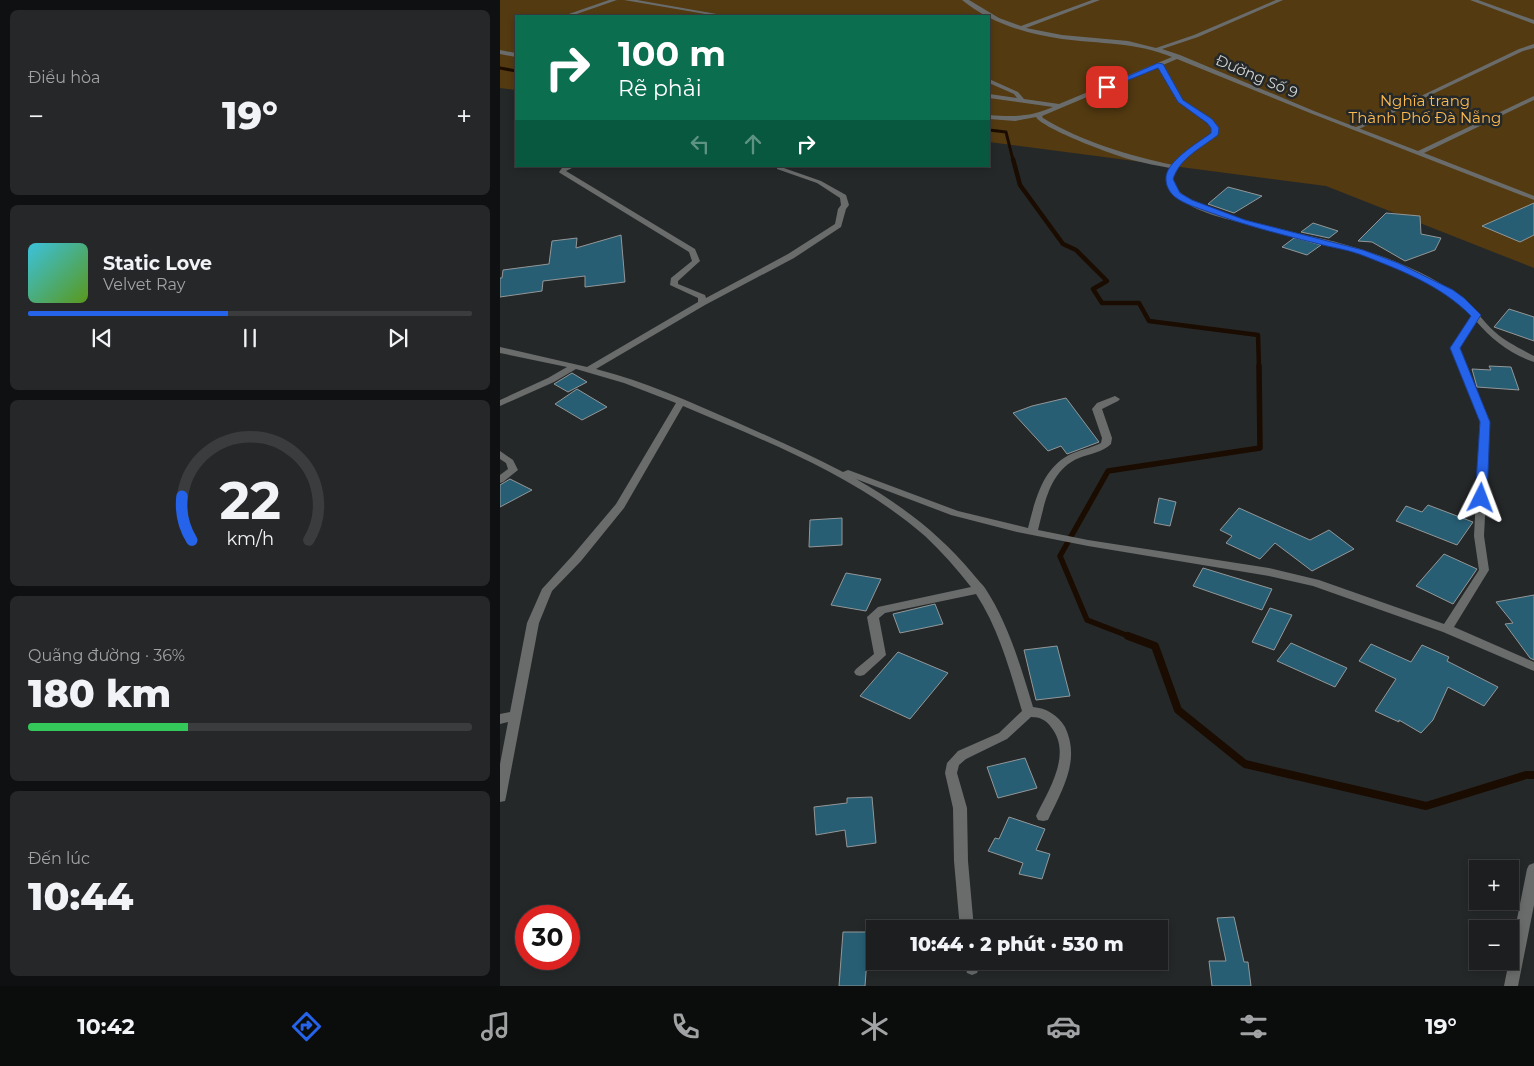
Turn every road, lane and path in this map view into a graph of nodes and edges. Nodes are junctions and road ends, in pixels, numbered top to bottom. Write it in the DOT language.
graph roads {
  1 [pos="614,0"];
  2 [pos="627,0"];
  3 [pos="965,0"];
  4 [pos="1097,0"];
  5 [pos="1280,0"];
  6 [pos="1473,0"];
  7 [pos="569,15"];
  8 [pos="719,15"];
  9 [pos="989,15"];
  10 [pos="990,16"];
  11 [pos="1534,22"];
  12 [pos="1020,28"];
  13 [pos="1534,46"];
  14 [pos="1158,49"];
  15 [pos="500,52"];
  16 [pos="515,55"];
  17 [pos="1178,56"];
  18 [pos="1160,64"];
  19 [pos="990,81"];
  20 [pos="990,96"];
  21 [pos="1534,98"];
  22 [pos="1022,101"];
  23 [pos="1061,106"];
  24 [pos="1039,115"];
  25 [pos="990,118"];
  26 [pos="1355,129"];
  27 [pos="1419,152"];
  28 [pos="571,167"];
  29 [pos="1173,167"];
  30 [pos="778,168"];
  31 [pos="1534,198"];
  32 [pos="702,303"];
  33 [pos="1476,315"];
  34 [pos="500,350"];
  35 [pos="1534,360"];
  36 [pos="574,367"];
  37 [pos="588,370"];
  38 [pos="1115,399"];
  39 [pos="681,402"];
  40 [pos="500,403"];
  41 [pos="500,454"];
  42 [pos="815,460"];
  43 [pos="500,480"];
  44 [pos="1032,532"];
  45 [pos="980,589"];
  46 [pos="1446,629"];
  47 [pos="1534,667"];
  48 [pos="860,672"];
  49 [pos="1028,712"];
  50 [pos="516,715"];
  51 [pos="500,719"];
  52 [pos="500,797"];
  53 [pos="1043,816"];
  54 [pos="1534,870"];
  55 [pos="966,920"];
  56 [pos="1511,986"];
  1 -- 7 [label="street"];
  2 -- 8 [label="street"];
  3 -- 9 [label="street, Đường Số 9"];
  4 -- 12 [label="street"];
  5 -- 14 [label="street"];
  6 -- 11 [label="street"];
  10 -- 12 [label="street, Đường Số 9"];
  12 -- 14 [label="street, Đường Số 9"];
  13 -- 26 [label="street"];
  14 -- 17 [label="street, Đường Số 9"];
  15 -- 16 [label="street"];
  17 -- 18 [label="street"];
  17 -- 26 [label="street, Đường Số 9"];
  18 -- 23 [label="street"];
  18 -- 29 [label="street"];
  19 -- 22 [label="street"];
  20 -- 22 [label="street"];
  21 -- 27 [label="street"];
  22 -- 23 [label="street"];
  23 -- 24 [label="street"];
  24 -- 25 [label="street"];
  24 -- 29 [label="street"];
  26 -- 27 [label="street, Đường Số 9"];
  27 -- 31 [label="street, Đường Số 9"];
  28 -- 32 [label="street"];
  29 -- 33 [label="street"];
  30 -- 32 [label="street"];
  32 -- 37 [label="street"];
  33 -- 35 [label="street"];
  33 -- 46 [label="street"];
  34 -- 36 [label="street"];
  36 -- 37 [label="street"];
  36 -- 40 [label="street"];
  37 -- 39 [label="street"];
  38 -- 44 [label="street"];
  39 -- 42 [label="street"];
  39 -- 50 [label="street"];
  41 -- 43 [label="street"];
  42 -- 44 [label="street"];
  42 -- 45 [label="street"];
  44 -- 46 [label="street"];
  45 -- 48 [label="street"];
  45 -- 49 [label="street"];
  46 -- 47 [label="street"];
  49 -- 53 [label="street"];
  49 -- 55 [label="street"];
  50 -- 51 [label="street"];
  50 -- 52 [label="street"];
  54 -- 56 [label="street"];
}
